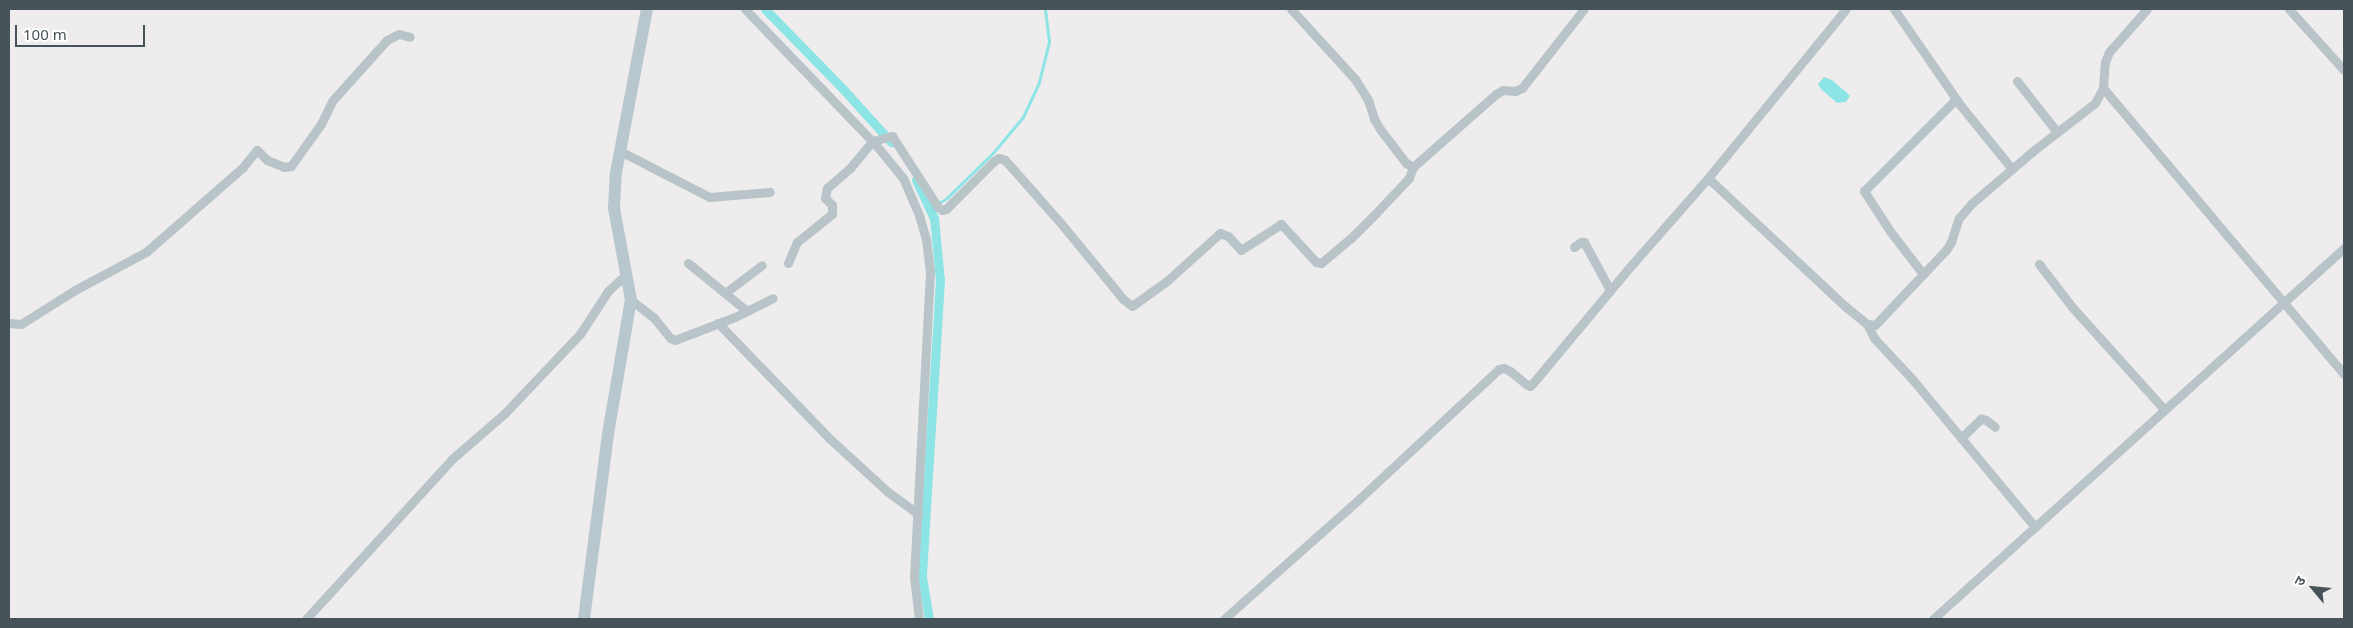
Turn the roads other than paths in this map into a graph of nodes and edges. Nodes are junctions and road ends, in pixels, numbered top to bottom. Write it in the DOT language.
graph roads {
  1 [pos="647,9"];
  2 [pos="745,9"];
  3 [pos="1291,9"];
  4 [pos="1584,9"];
  5 [pos="1846,9"];
  6 [pos="1894,9"];
  7 [pos="2147,9"];
  8 [pos="2289,9"];
  9 [pos="410,37"];
  10 [pos="2344,70"];
  11 [pos="2017,81"];
  12 [pos="2103,88"];
  13 [pos="1956,99"];
  14 [pos="2057,132"];
  15 [pos="877,140"];
  16 [pos="620,151"];
  17 [pos="1413,167"];
  18 [pos="2012,170"];
  19 [pos="1708,178"];
  20 [pos="770,192"];
  21 [pos="1574,247"];
  22 [pos="2344,248"];
  23 [pos="688,262"];
  24 [pos="788,263"];
  25 [pos="2039,264"];
  26 [pos="762,265"];
  27 [pos="626,274"];
  28 [pos="1923,274"];
  29 [pos="1610,290"];
  30 [pos="725,293"];
  31 [pos="773,298"];
  32 [pos="631,300"];
  33 [pos="2285,303"];
  34 [pos="747,311"];
  35 [pos="9,323"];
  36 [pos="718,323"];
  37 [pos="1867,324"];
  38 [pos="2344,374"];
  39 [pos="2164,409"];
  40 [pos="1995,427"];
  41 [pos="1961,438"];
  42 [pos="918,514"];
  43 [pos="2034,526"];
  44 [pos="306,619"];
  45 [pos="584,619"];
  46 [pos="919,619"];
  47 [pos="1224,619"];
  48 [pos="1933,619"];
  1 -- 16 [label="main road"];
  2 -- 15 [label="street"];
  3 -- 17 [label="street"];
  4 -- 17 [label="street"];
  5 -- 19 [label="street"];
  6 -- 13 [label="street"];
  7 -- 12 [label="street"];
  8 -- 10 [label="street"];
  9 -- 35 [label="street"];
  11 -- 14 [label="street"];
  12 -- 14 [label="street"];
  12 -- 33 [label="street"];
  13 -- 18 [label="street"];
  13 -- 28 [label="street"];
  14 -- 18 [label="street"];
  15 -- 17 [label="street"];
  15 -- 24 [label="street"];
  15 -- 42 [label="street"];
  16 -- 20 [label="street"];
  16 -- 27 [label="main road"];
  18 -- 28 [label="street"];
  19 -- 29 [label="street"];
  19 -- 37 [label="street"];
  21 -- 29 [label="street"];
  22 -- 33 [label="street"];
  23 -- 30 [label="street"];
  25 -- 39 [label="street"];
  26 -- 30 [label="street"];
  27 -- 32 [label="main road"];
  27 -- 44 [label="street"];
  28 -- 37 [label="street"];
  29 -- 47 [label="street"];
  30 -- 34 [label="street"];
  31 -- 34 [label="street"];
  32 -- 36 [label="street"];
  32 -- 45 [label="main road"];
  33 -- 38 [label="street"];
  33 -- 39 [label="street"];
  34 -- 36 [label="street"];
  36 -- 42 [label="street"];
  37 -- 41 [label="street"];
  39 -- 43 [label="street"];
  40 -- 41 [label="street"];
  41 -- 43 [label="street"];
  42 -- 46 [label="street"];
  43 -- 48 [label="street"];
}
